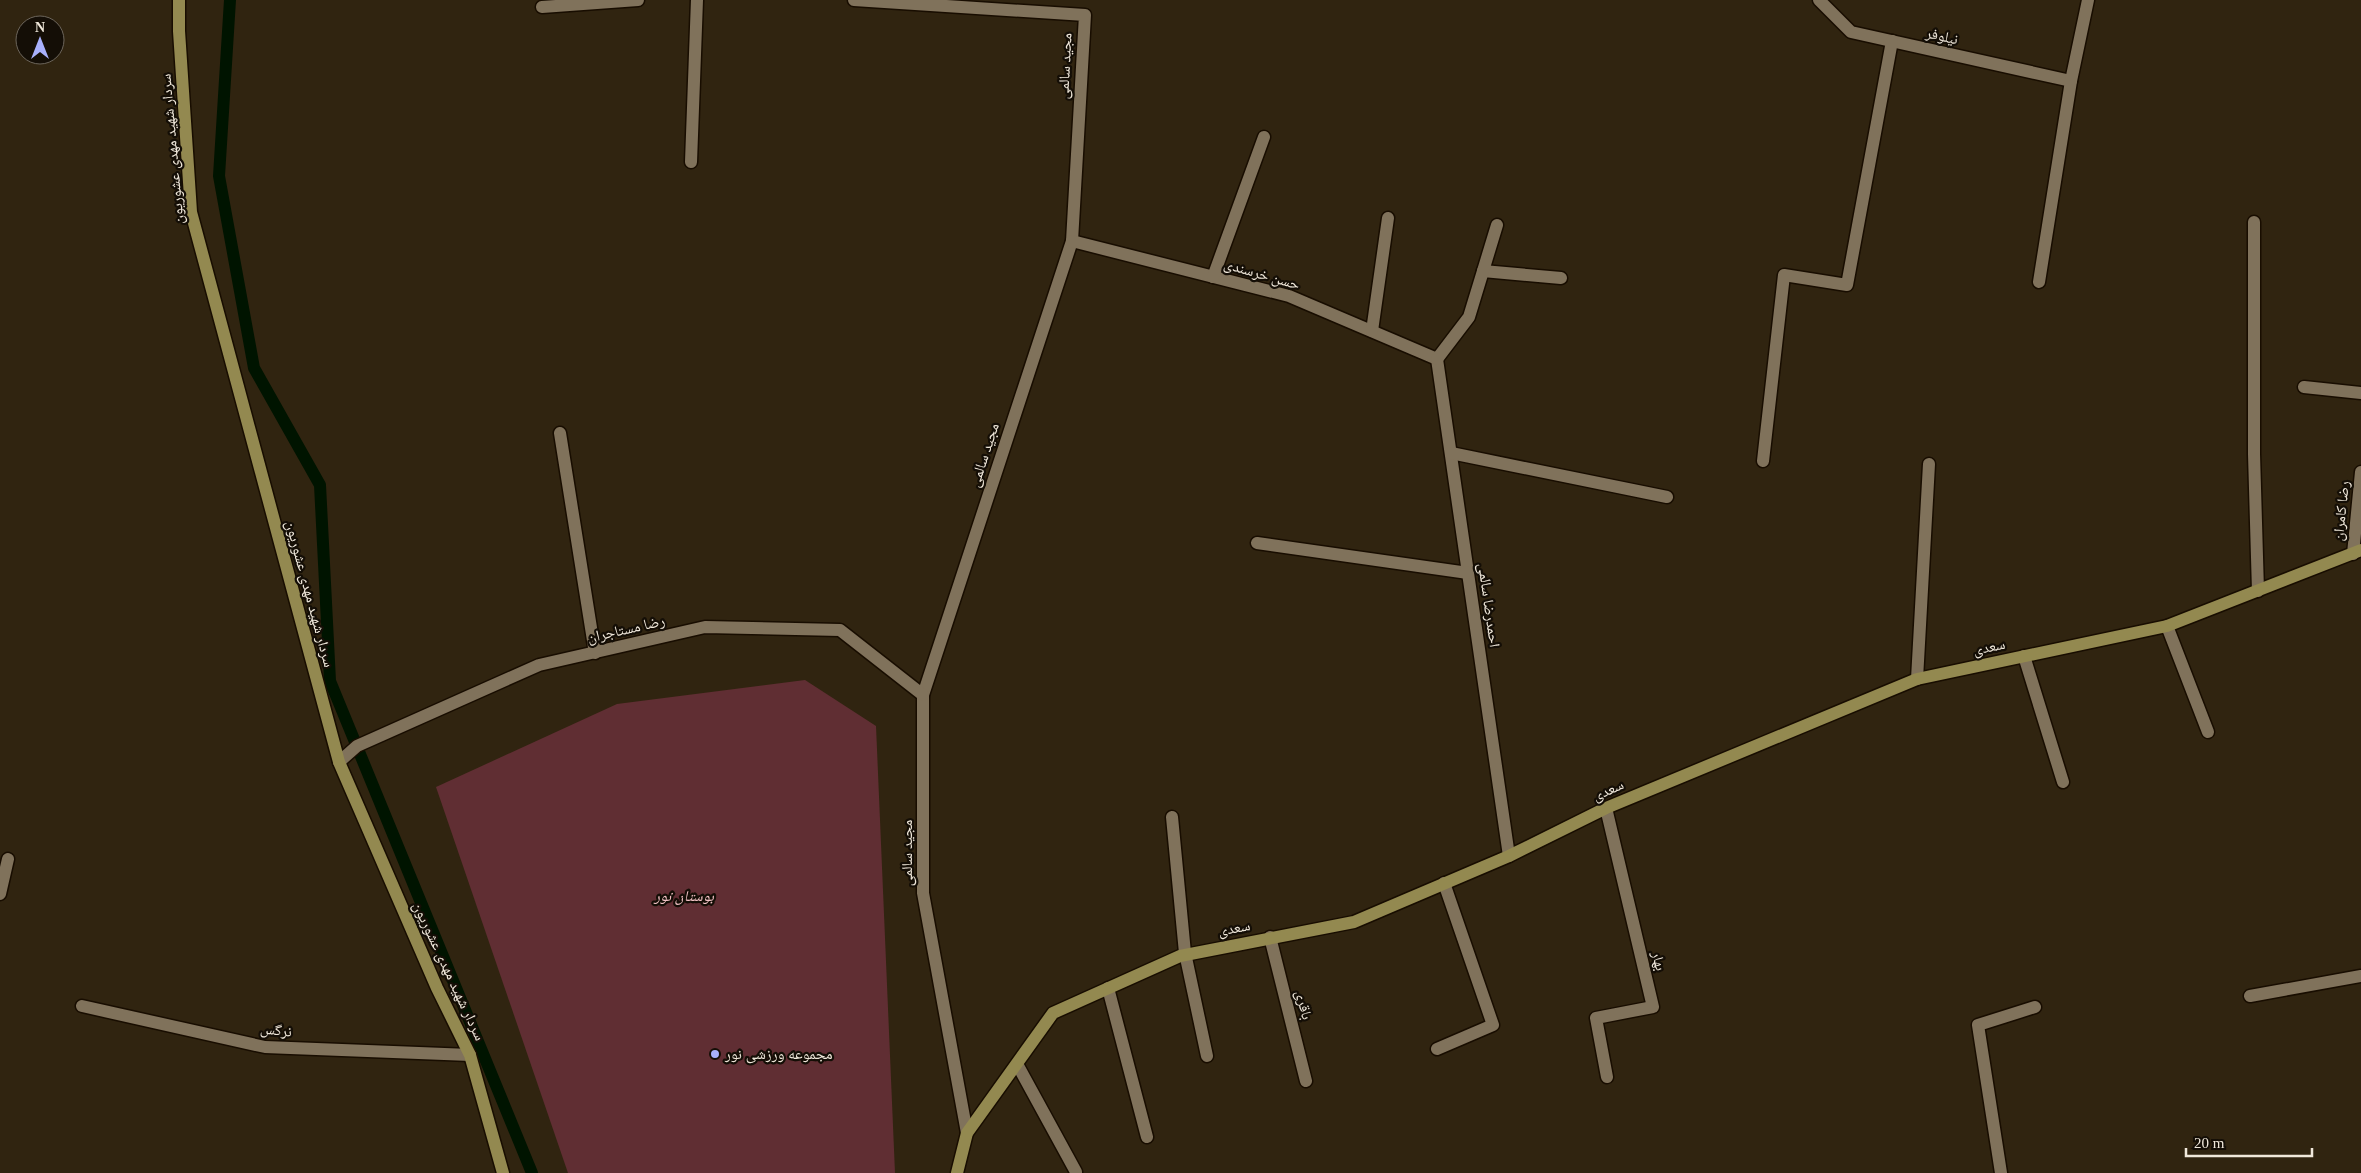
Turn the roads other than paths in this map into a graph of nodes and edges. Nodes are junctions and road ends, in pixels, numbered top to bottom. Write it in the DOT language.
graph roads {
  1 [pos="179,0"];
  2 [pos="638,0"];
  3 [pos="697,0"];
  4 [pos="854,0"];
  5 [pos="863,0"];
  6 [pos="1819,0"];
  7 [pos="2088,0"];
  8 [pos="1013,5"];
  9 [pos="542,7"];
  10 [pos="1892,41"];
  11 [pos="2070,81"];
  12 [pos="1264,137"];
  13 [pos="691,162"];
  14 [pos="1388,218"];
  15 [pos="2254,222"];
  16 [pos="1497,225"];
  17 [pos="1072,241"];
  18 [pos="1483,270"];
  19 [pos="1213,277"];
  20 [pos="1561,278"];
  21 [pos="2039,282"];
  22 [pos="1372,331"];
  23 [pos="1437,359"];
  24 [pos="2304,387"];
  25 [pos="2361,393"];
  26 [pos="560,433"];
  27 [pos="1451,453"];
  28 [pos="1762,461"];
  29 [pos="1929,464"];
  30 [pos="2361,472"];
  31 [pos="1667,496"];
  32 [pos="1257,543"];
  33 [pos="2357,552"];
  34 [pos="1468,573"];
  35 [pos="2258,591"];
  36 [pos="2167,626"];
  37 [pos="595,653"];
  38 [pos="2024,656"];
  39 [pos="1917,679"];
  40 [pos="923,695"];
  41 [pos="2208,732"];
  42 [pos="339,762"];
  43 [pos="2064,782"];
  44 [pos="1606,808"];
  45 [pos="1172,817"];
  46 [pos="1509,856"];
  47 [pos="8,859"];
  48 [pos="1444,883"];
  49 [pos="0,894"];
  50 [pos="1270,937"];
  51 [pos="1183,954"];
  52 [pos="2361,976"];
  53 [pos="1108,988"];
  54 [pos="2250,996"];
  55 [pos="82,1006"];
  56 [pos="2035,1007"];
  57 [pos="1437,1049"];
  58 [pos="470,1055"];
  59 [pos="1207,1056"];
  60 [pos="1017,1064"];
  61 [pos="1607,1077"];
  62 [pos="1306,1081"];
  63 [pos="967,1133"];
  64 [pos="1147,1137"];
  65 [pos="1076,1172"];
  66 [pos="503,1173"];
  67 [pos="957,1173"];
  68 [pos="2001,1173"];
  1 -- 42 [label="street, سردار شهید مهدی عشوریون"];
  2 -- 9 [label="street"];
  3 -- 13 [label="street"];
  4 -- 5 [label="street, مجید سالمی"];
  5 -- 8 [label="street, مجید سالمی"];
  6 -- 10 [label="street, نیلوفر"];
  7 -- 11 [label="street"];
  8 -- 17 [label="street, مجید سالمی"];
  10 -- 11 [label="street, نیلوفر"];
  10 -- 28 [label="street"];
  11 -- 21 [label="street"];
  12 -- 19 [label="street"];
  14 -- 22 [label="street"];
  15 -- 35 [label="street"];
  16 -- 18 [label="street"];
  17 -- 19 [label="street, حسن خرسندی"];
  17 -- 40 [label="street, مجید سالمی"];
  18 -- 20 [label="street"];
  18 -- 23 [label="street"];
  19 -- 22 [label="street, حسن خرسندی"];
  22 -- 23 [label="street, حسن خرسندی"];
  23 -- 27 [label="street, احمدرضا سالمی"];
  24 -- 25 [label="street"];
  26 -- 37 [label="street"];
  27 -- 31 [label="street"];
  27 -- 34 [label="street, احمدرضا سالمی"];
  29 -- 39 [label="street"];
  30 -- 33 [label="street, رضا کامران"];
  32 -- 34 [label="street"];
  33 -- 35 [label="street, سعدی"];
  34 -- 46 [label="street, احمدرضا سالمی"];
  35 -- 36 [label="street, سعدی"];
  36 -- 38 [label="street, سعدی"];
  36 -- 41 [label="street"];
  37 -- 40 [label="street, رضا مستاجران"];
  37 -- 42 [label="street, رضا مستاجران"];
  38 -- 39 [label="street, سعدی"];
  38 -- 43 [label="street"];
  39 -- 44 [label="street, سعدی"];
  40 -- 63 [label="street, مجید سالمی"];
  42 -- 58 [label="street, سردار شهید مهدی عشوریون"];
  44 -- 46 [label="street, سعدی"];
  44 -- 61 [label="street, بهار"];
  45 -- 51 [label="street"];
  46 -- 48 [label="street, سعدی"];
  47 -- 49 [label="street"];
  48 -- 50 [label="street, سعدی"];
  48 -- 57 [label="street"];
  50 -- 51 [label="street, سعدی"];
  50 -- 62 [label="street, باقری"];
  51 -- 53 [label="street, سعدی"];
  51 -- 59 [label="street"];
  52 -- 54 [label="street"];
  53 -- 60 [label="street, سعدی"];
  53 -- 64 [label="street"];
  55 -- 58 [label="street, نرگس"];
  56 -- 68 [label="street"];
  58 -- 66 [label="street, سردار شهید مهدی عشوریون"];
  60 -- 63 [label="street, سعدی"];
  60 -- 65 [label="street"];
  63 -- 67 [label="street, سعدی"];
}
